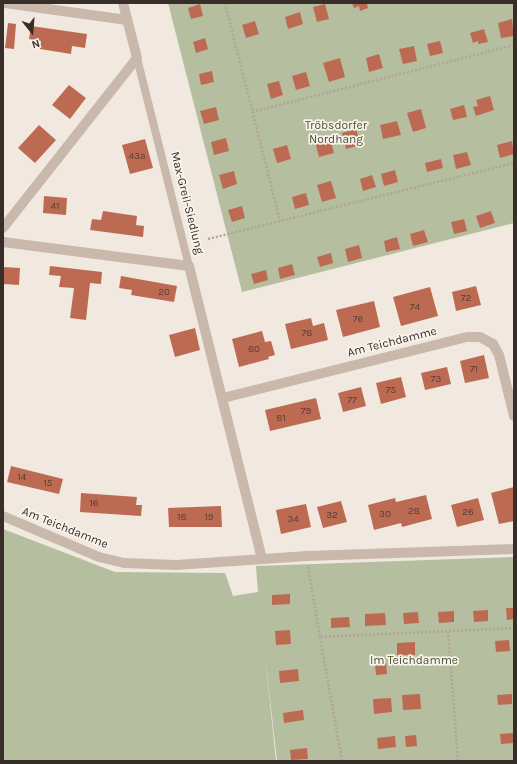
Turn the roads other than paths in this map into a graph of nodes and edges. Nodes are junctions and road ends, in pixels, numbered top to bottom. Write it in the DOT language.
graph roads {
  1 [pos="4,3"];
  2 [pos="123,3"];
  3 [pos="127,20"];
  4 [pos="137,58"];
  5 [pos="3,228"];
  6 [pos="3,242"];
  7 [pos="189,266"];
  8 [pos="222,398"];
  9 [pos="514,416"];
  10 [pos="3,516"];
  11 [pos="514,549"];
  12 [pos="262,559"];
  1 -- 3 [label="street"];
  2 -- 3 [label="street, Max-Greil-Siedlung"];
  3 -- 4 [label="street, Max-Greil-Siedlung"];
  4 -- 5 [label="street"];
  4 -- 7 [label="lane, Max-Greil-Siedlung"];
  6 -- 7 [label="street, Max-Greil-Siedlung"];
  7 -- 8 [label="street"];
  8 -- 9 [label="street, Am Teichdamme"];
  8 -- 12 [label="street"];
  10 -- 12 [label="street, Am Teichdamme"];
  11 -- 12 [label="street, Am Teichdamme"];
}
